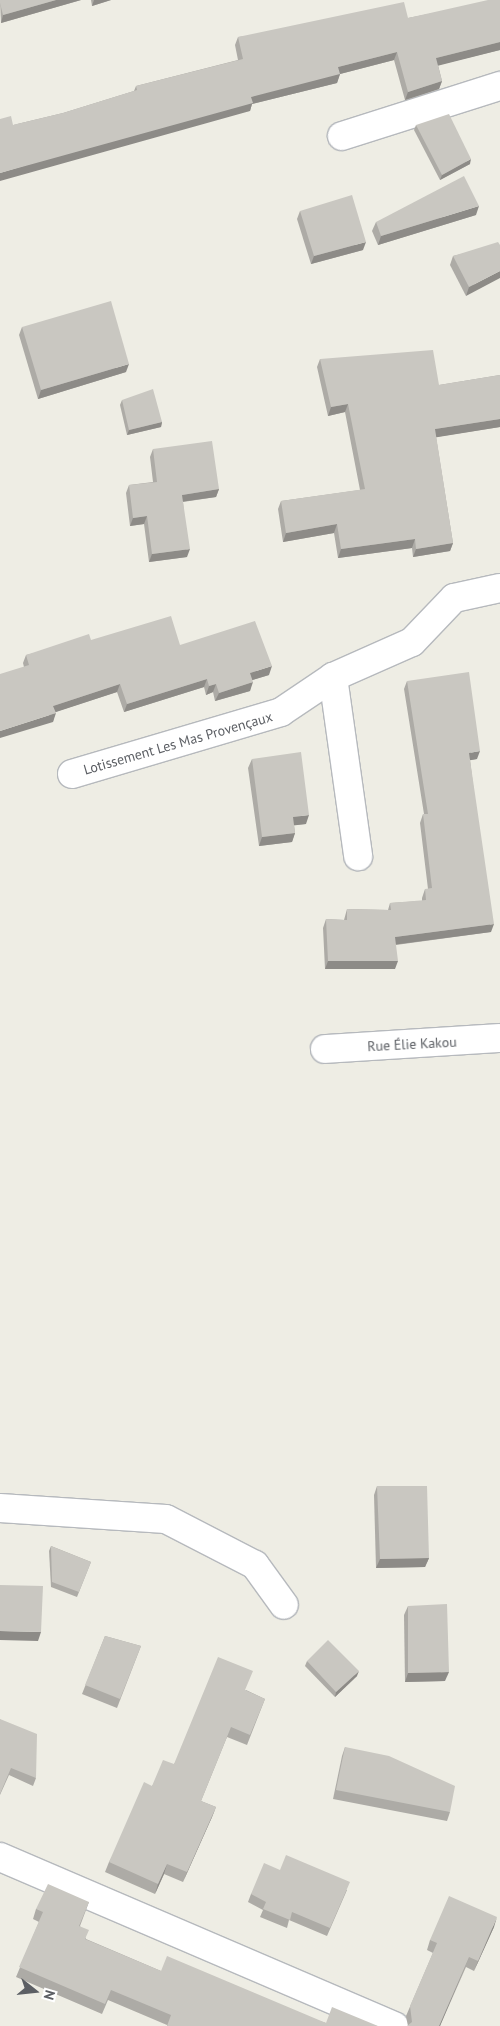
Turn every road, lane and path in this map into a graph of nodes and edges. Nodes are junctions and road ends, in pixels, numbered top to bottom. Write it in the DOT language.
graph roads {
  1 [pos="500,86"];
  2 [pos="342,136"];
  3 [pos="500,588"];
  4 [pos="333,676"];
  5 [pos="72,774"];
  6 [pos="358,856"];
  7 [pos="500,1038"];
  8 [pos="325,1049"];
  9 [pos="0,1508"];
  10 [pos="284,1605"];
  11 [pos="0,1857"];
  12 [pos="394,2026"];
  1 -- 2 [label="street"];
  3 -- 4 [label="street, Lotissement Les Mas Provençaux"];
  4 -- 5 [label="street, Lotissement Les Mas Provençaux"];
  4 -- 6 [label="street"];
  7 -- 8 [label="street, Rue Élie Kakou"];
  9 -- 10 [label="street"];
  11 -- 12 [label="street"];
}
